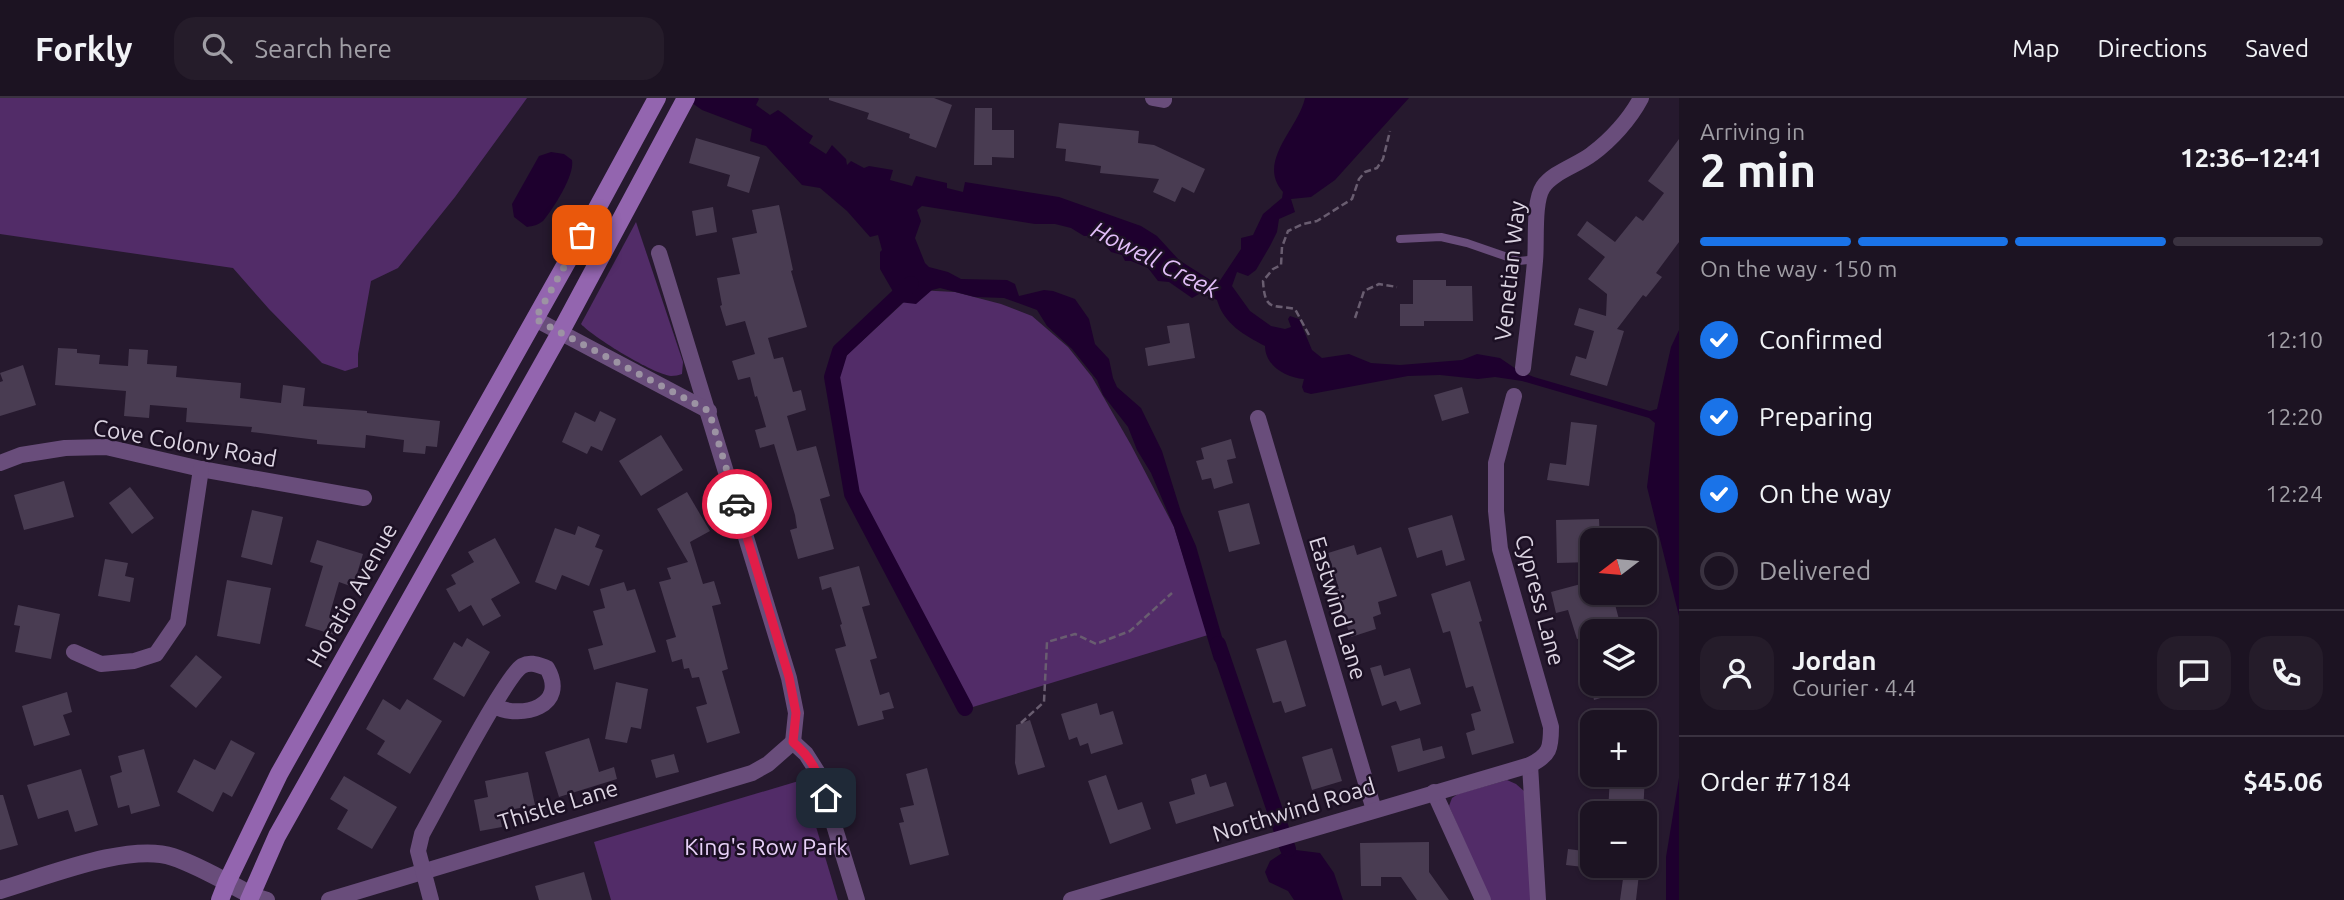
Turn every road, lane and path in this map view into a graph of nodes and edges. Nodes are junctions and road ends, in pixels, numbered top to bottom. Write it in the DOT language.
graph roads {
  1 [pos="657,98"];
  2 [pos="1641,98"];
  3 [pos="684,101"];
  4 [pos="1390,131"];
  5 [pos="1400,239"];
  6 [pos="659,253"];
  7 [pos="1536,259"];
  8 [pos="1397,287"];
  9 [pos="1355,318"];
  10 [pos="535,319"];
  11 [pos="560,332"];
  12 [pos="1309,335"];
  13 [pos="1523,368"];
  14 [pos="1514,396"];
  15 [pos="709,411"];
  16 [pos="1258,418"];
  17 [pos="0,463"];
  18 [pos="201,469"];
  19 [pos="364,498"];
  20 [pos="1172,593"];
  21 [pos="379,597"];
  22 [pos="403,611"];
  23 [pos="74,652"];
  24 [pos="494,706"];
  25 [pos="1021,723"];
  26 [pos="793,742"];
  27 [pos="1530,765"];
  28 [pos="1434,792"];
  29 [pos="1374,810"];
  30 [pos="422,872"];
  31 [pos="227,882"];
  32 [pos="0,890"];
  33 [pos="256,898"];
  34 [pos="220,900"];
  35 [pos="329,900"];
  36 [pos="431,900"];
  37 [pos="857,900"];
  38 [pos="1072,900"];
  39 [pos="1483,900"];
  40 [pos="1538,900"];
  1 -- 10 [label="main road, Horatio Avenue"];
  2 -- 7 [label="street, Venetian Way"];
  3 -- 11 [label="main road"];
  4 -- 12 [label="path"];
  5 -- 7 [label="lane"];
  6 -- 15 [label="street"];
  7 -- 13 [label="street, Venetian Way"];
  8 -- 9 [label="path"];
  10 -- 11 [label="street"];
  10 -- 21 [label="main road, Horatio Avenue"];
  11 -- 15 [label="street"];
  11 -- 22 [label="main road"];
  14 -- 27 [label="street, Cypress Lane"];
  15 -- 26 [label="street"];
  16 -- 29 [label="street, Eastwind Lane"];
  17 -- 18 [label="street, Cove Colony Road"];
  18 -- 19 [label="street, Cove Colony Road"];
  18 -- 23 [label="street"];
  20 -- 25 [label="path"];
  21 -- 22 [label="main road"];
  21 -- 31 [label="main road, Horatio Avenue"];
  22 -- 33 [label="main road"];
  24 -- 30 [label="street"];
  26 -- 30 [label="street, Thistle Lane"];
  26 -- 37 [label="street"];
  27 -- 28 [label="street, Northwind Road"];
  27 -- 40 [label="street"];
  28 -- 29 [label="street, Northwind Road"];
  28 -- 39 [label="street"];
  29 -- 38 [label="street, Northwind Road"];
  30 -- 35 [label="street, Thistle Lane"];
  30 -- 36 [label="street"];
  31 -- 32 [label="street"];
  31 -- 33 [label="street"];
  31 -- 34 [label="main road, Horatio Avenue"];
}
